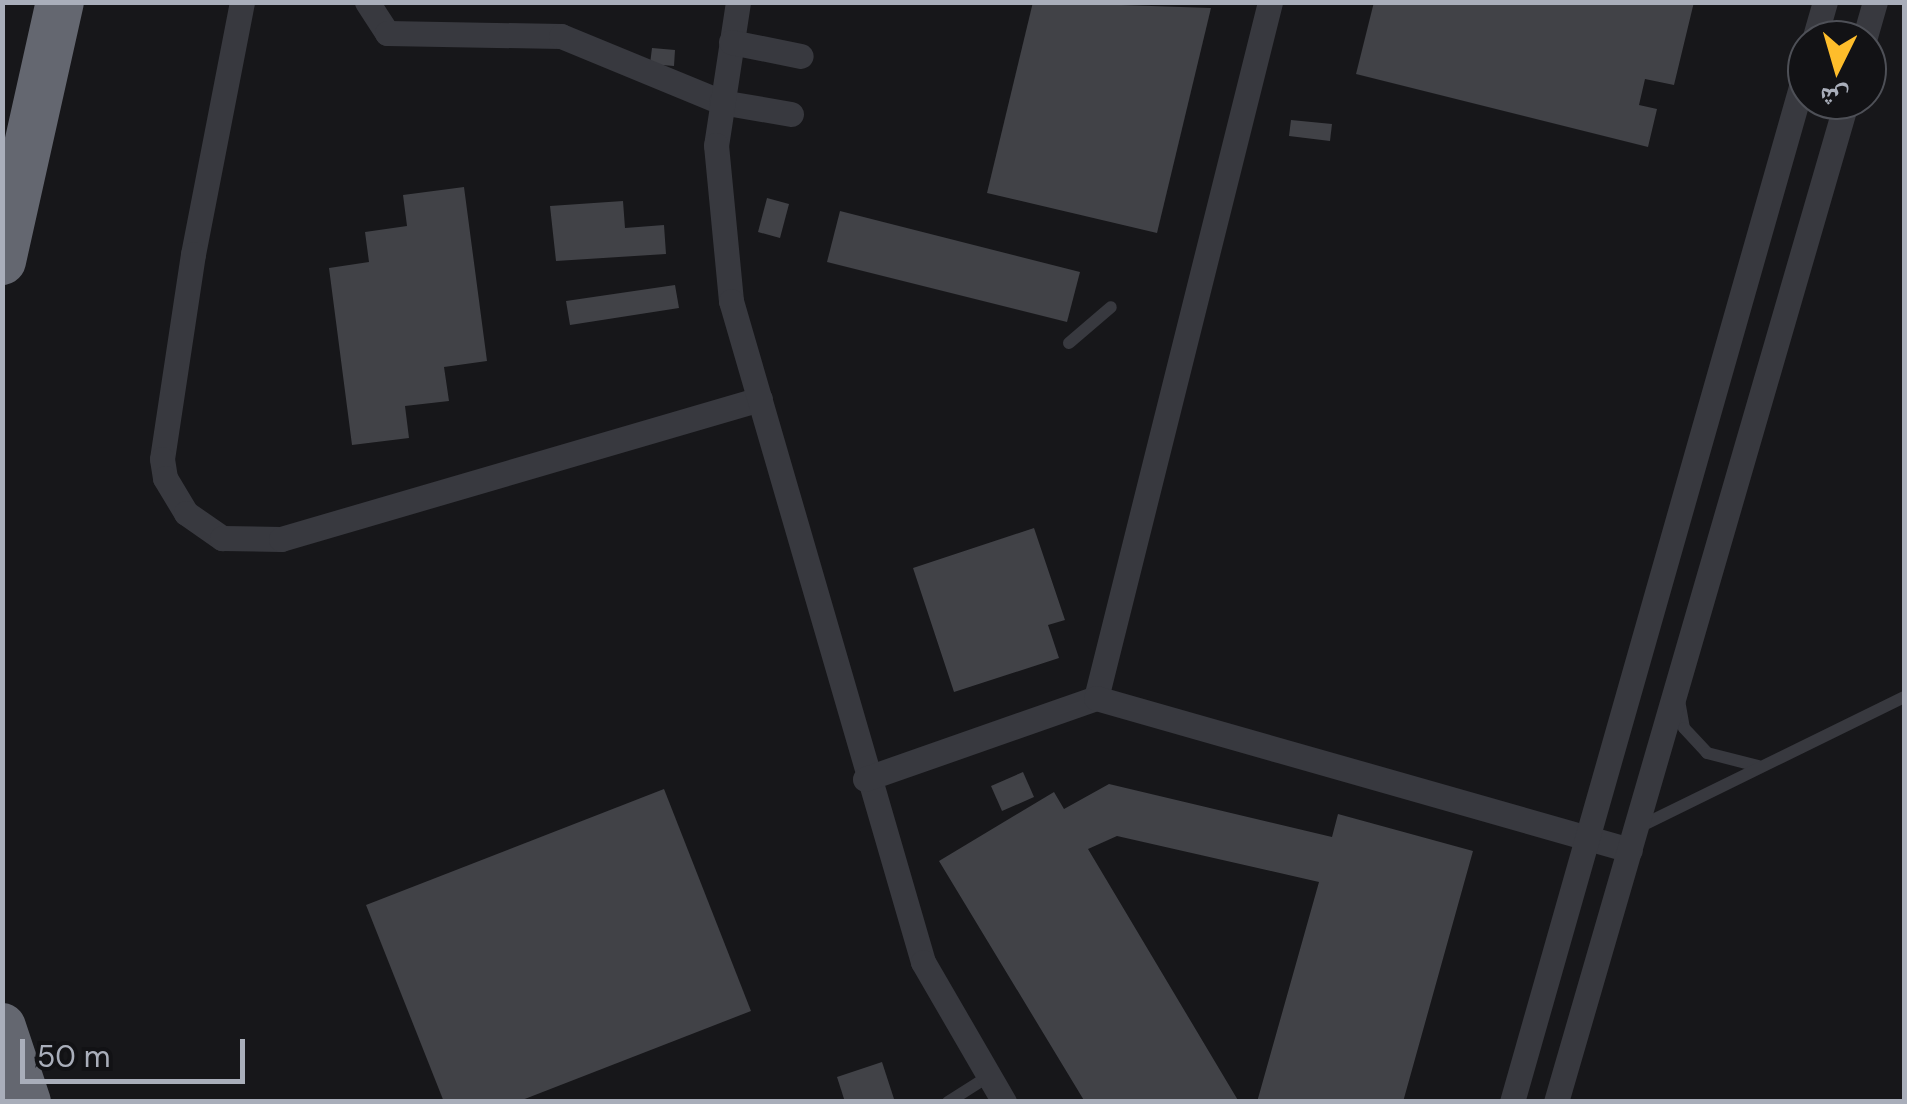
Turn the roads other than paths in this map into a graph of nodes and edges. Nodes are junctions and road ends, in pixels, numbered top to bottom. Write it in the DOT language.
graph roads {
  1 [pos="60,2"];
  2 [pos="242,2"];
  3 [pos="367,2"];
  4 [pos="738,2"];
  5 [pos="1270,2"];
  6 [pos="731,42"];
  7 [pos="801,56"];
  8 [pos="720,102"];
  9 [pos="791,114"];
  10 [pos="1792,120"];
  11 [pos="1841,120"];
  12 [pos="2,261"];
  13 [pos="1112,307"];
  14 [pos="1068,343"];
  15 [pos="760,399"];
  16 [pos="1677,692"];
  17 [pos="1904,697"];
  18 [pos="1096,698"];
  19 [pos="1760,766"];
  20 [pos="865,779"];
  21 [pos="1588,836"];
  22 [pos="1633,839"];
  23 [pos="2,1027"];
  24 [pos="989,1076"];
  25 [pos="27,1102"];
  26 [pos="948,1102"];
  27 [pos="1004,1102"];
  28 [pos="1512,1102"];
  29 [pos="1556,1102"];
  1 -- 12 [label="highway"];
  2 -- 15 [label="street"];
  3 -- 8 [label="street"];
  4 -- 6 [label="street"];
  5 -- 18 [label="street"];
  6 -- 7 [label="street"];
  6 -- 8 [label="street"];
  8 -- 9 [label="street"];
  8 -- 15 [label="street"];
  10 -- 21 [label="street"];
  11 -- 16 [label="street"];
  13 -- 14 [label="lane"];
  15 -- 20 [label="street"];
  16 -- 19 [label="lane"];
  16 -- 22 [label="street"];
  17 -- 19 [label="lane"];
  18 -- 20 [label="street"];
  18 -- 21 [label="street"];
  19 -- 22 [label="lane"];
  20 -- 24 [label="street"];
  21 -- 22 [label="street"];
  21 -- 28 [label="street"];
  22 -- 29 [label="street"];
  23 -- 25 [label="highway"];
  24 -- 26 [label="lane"];
  24 -- 27 [label="street"];
}
